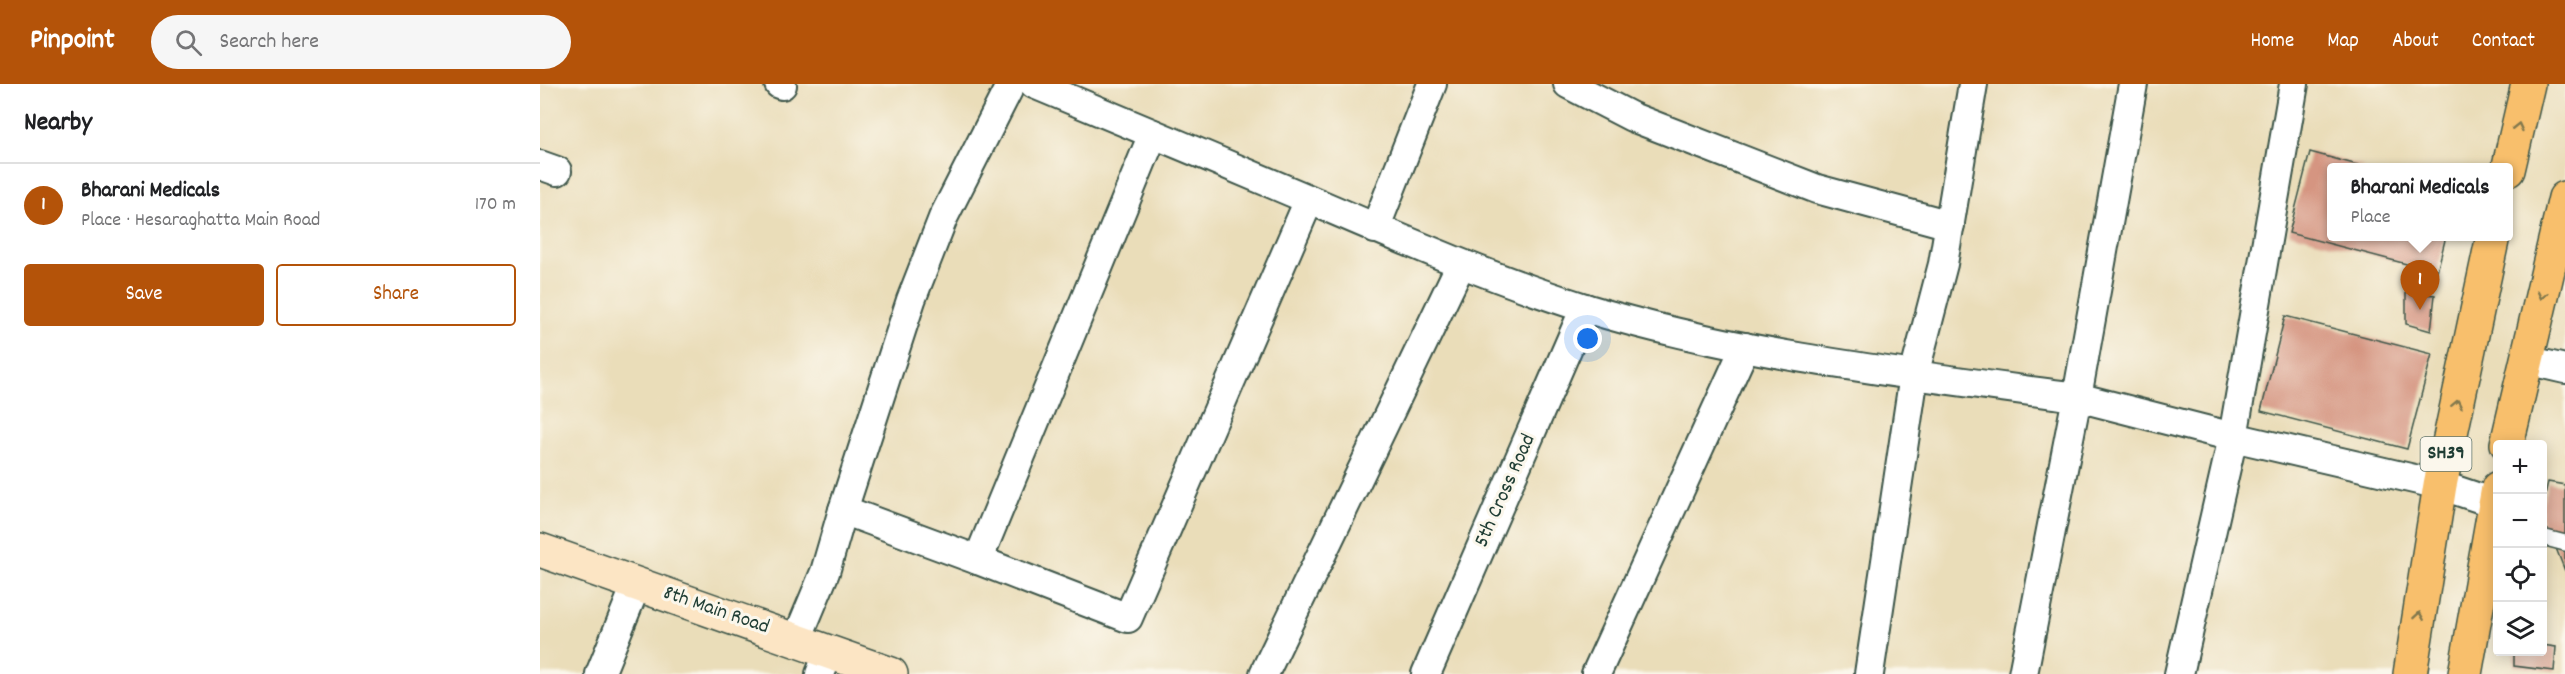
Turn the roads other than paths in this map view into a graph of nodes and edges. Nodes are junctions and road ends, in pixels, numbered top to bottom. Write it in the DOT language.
graph roads {
  1 [pos="1011,84"];
  2 [pos="1034,84"];
  3 [pos="1432,84"];
  4 [pos="1568,84"];
  5 [pos="1973,84"];
  6 [pos="2133,84"];
  7 [pos="2294,84"];
  8 [pos="2528,84"];
  9 [pos="1153,134"];
  10 [pos="2510,163"];
  11 [pos="2565,198"];
  12 [pos="1309,200"];
  13 [pos="1950,225"];
  14 [pos="1376,229"];
  15 [pos="2492,241"];
  16 [pos="1461,264"];
  17 [pos="1586,308"];
  18 [pos="1745,347"];
  19 [pos="2526,360"];
  20 [pos="2565,369"];
  21 [pos="1914,375"];
  22 [pos="2077,397"];
  23 [pos="2233,437"];
  24 [pos="2508,440"];
  25 [pos="2440,485"];
  26 [pos="2493,508"];
  27 [pos="843,510"];
  28 [pos="2493,520"];
  29 [pos="2547,538"];
  30 [pos="2565,543"];
  31 [pos="540,550"];
  32 [pos="978,560"];
  33 [pos="637,583"];
  34 [pos="797,639"];
  35 [pos="824,663"];
  36 [pos="600,674"];
  37 [pos="891,674"];
  38 [pos="1264,674"];
  39 [pos="1426,674"];
  40 [pos="1596,674"];
  41 [pos="1869,674"];
  42 [pos="2023,674"];
  43 [pos="2179,674"];
  44 [pos="2410,674"];
  45 [pos="2464,674"];
  1 -- 27 [label="street"];
  2 -- 9 [label="street"];
  3 -- 14 [label="street"];
  4 -- 13 [label="street"];
  5 -- 13 [label="street"];
  6 -- 22 [label="street"];
  7 -- 23 [label="street"];
  10 -- 8 [label="main road, one-way"];
  9 -- 12 [label="street"];
  9 -- 32 [label="street"];
  11 -- 19 [label="main road, one-way"];
  12 -- 14 [label="street"];
  12 -- 32 [label="street"];
  13 -- 21 [label="street"];
  14 -- 16 [label="street"];
  25 -- 15 [label="main road, SH39, one-way"];
  16 -- 17 [label="street"];
  16 -- 38 [label="street"];
  17 -- 18 [label="street"];
  17 -- 39 [label="street, 5th Cross Road"];
  18 -- 21 [label="street"];
  18 -- 40 [label="street"];
  19 -- 20 [label="street"];
  19 -- 24 [label="main road"];
  21 -- 22 [label="street"];
  21 -- 41 [label="street"];
  22 -- 23 [label="street"];
  22 -- 42 [label="street"];
  23 -- 25 [label="street"];
  23 -- 43 [label="street"];
  25 -- 26 [label="street"];
  44 -- 25 [label="main road, SH39, one-way"];
  27 -- 32 [label="street"];
  27 -- 34 [label="street"];
  28 -- 45 [label="main road"];
  29 -- 30 [label="lane"];
  31 -- 33 [label="street, 8th Main Road"];
  33 -- 34 [label="street, 8th Main Road"];
  33 -- 36 [label="street"];
  34 -- 35 [label="street, 8th Main Road"];
  35 -- 37 [label="street, 8th Main Road"];
}
